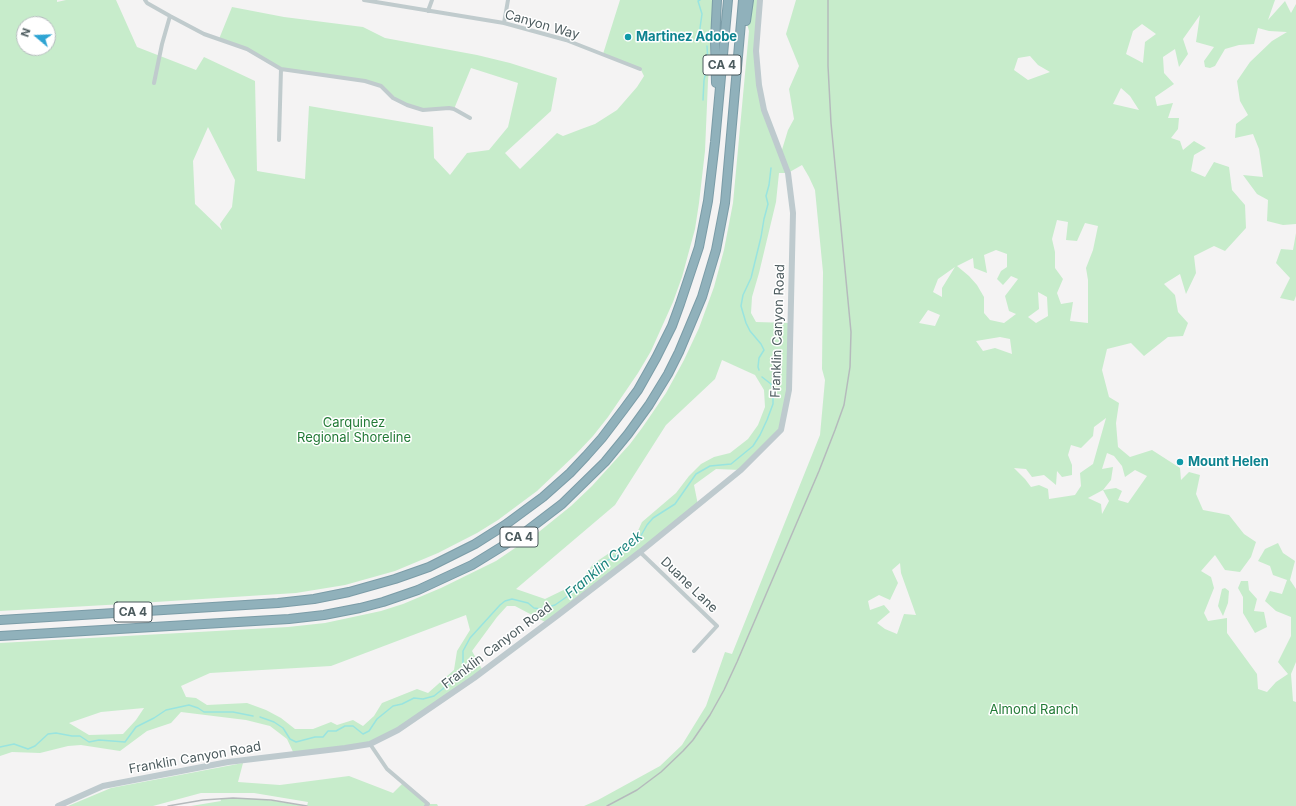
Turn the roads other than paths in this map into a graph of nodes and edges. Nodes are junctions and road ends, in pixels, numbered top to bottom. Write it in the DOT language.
graph roads {
  1 [pos="145,0"];
  2 [pos="364,0"];
  3 [pos="432,0"];
  4 [pos="508,0"];
  5 [pos="717,0"];
  6 [pos="728,0"];
  7 [pos="743,0"];
  8 [pos="749,0"];
  9 [pos="760,0"];
  10 [pos="428,11"];
  11 [pos="170,16"];
  12 [pos="504,23"];
  13 [pos="640,68"];
  14 [pos="281,69"];
  15 [pos="737,70"];
  16 [pos="154,83"];
  17 [pos="470,118"];
  18 [pos="717,130"];
  19 [pos="279,140"];
  20 [pos="640,552"];
  21 [pos="0,620"];
  22 [pos="0,636"];
  23 [pos="694,651"];
  24 [pos="370,744"];
  25 [pos="58,806"];
  26 [pos="426,806"];
  1 -- 11 [label="street"];
  2 -- 10 [label="street, Canyon Way"];
  3 -- 10 [label="street"];
  4 -- 12 [label="street"];
  5 -- 18 [label="highway"];
  6 -- 18 [label="highway, CA 4"];
  7 -- 15 [label="highway, CA 4"];
  8 -- 15 [label="highway"];
  9 -- 20 [label="street, Franklin Canyon Road"];
  10 -- 12 [label="street, Canyon Way"];
  11 -- 14 [label="street"];
  11 -- 16 [label="street"];
  12 -- 13 [label="street, Canyon Way"];
  14 -- 17 [label="street"];
  14 -- 19 [label="street"];
  15 -- 22 [label="highway, CA 4"];
  18 -- 21 [label="highway, CA 4"];
  20 -- 23 [label="street, Duane Lane"];
  20 -- 24 [label="street, Franklin Canyon Road"];
  24 -- 25 [label="street, Franklin Canyon Road"];
  24 -- 26 [label="street"];
}
